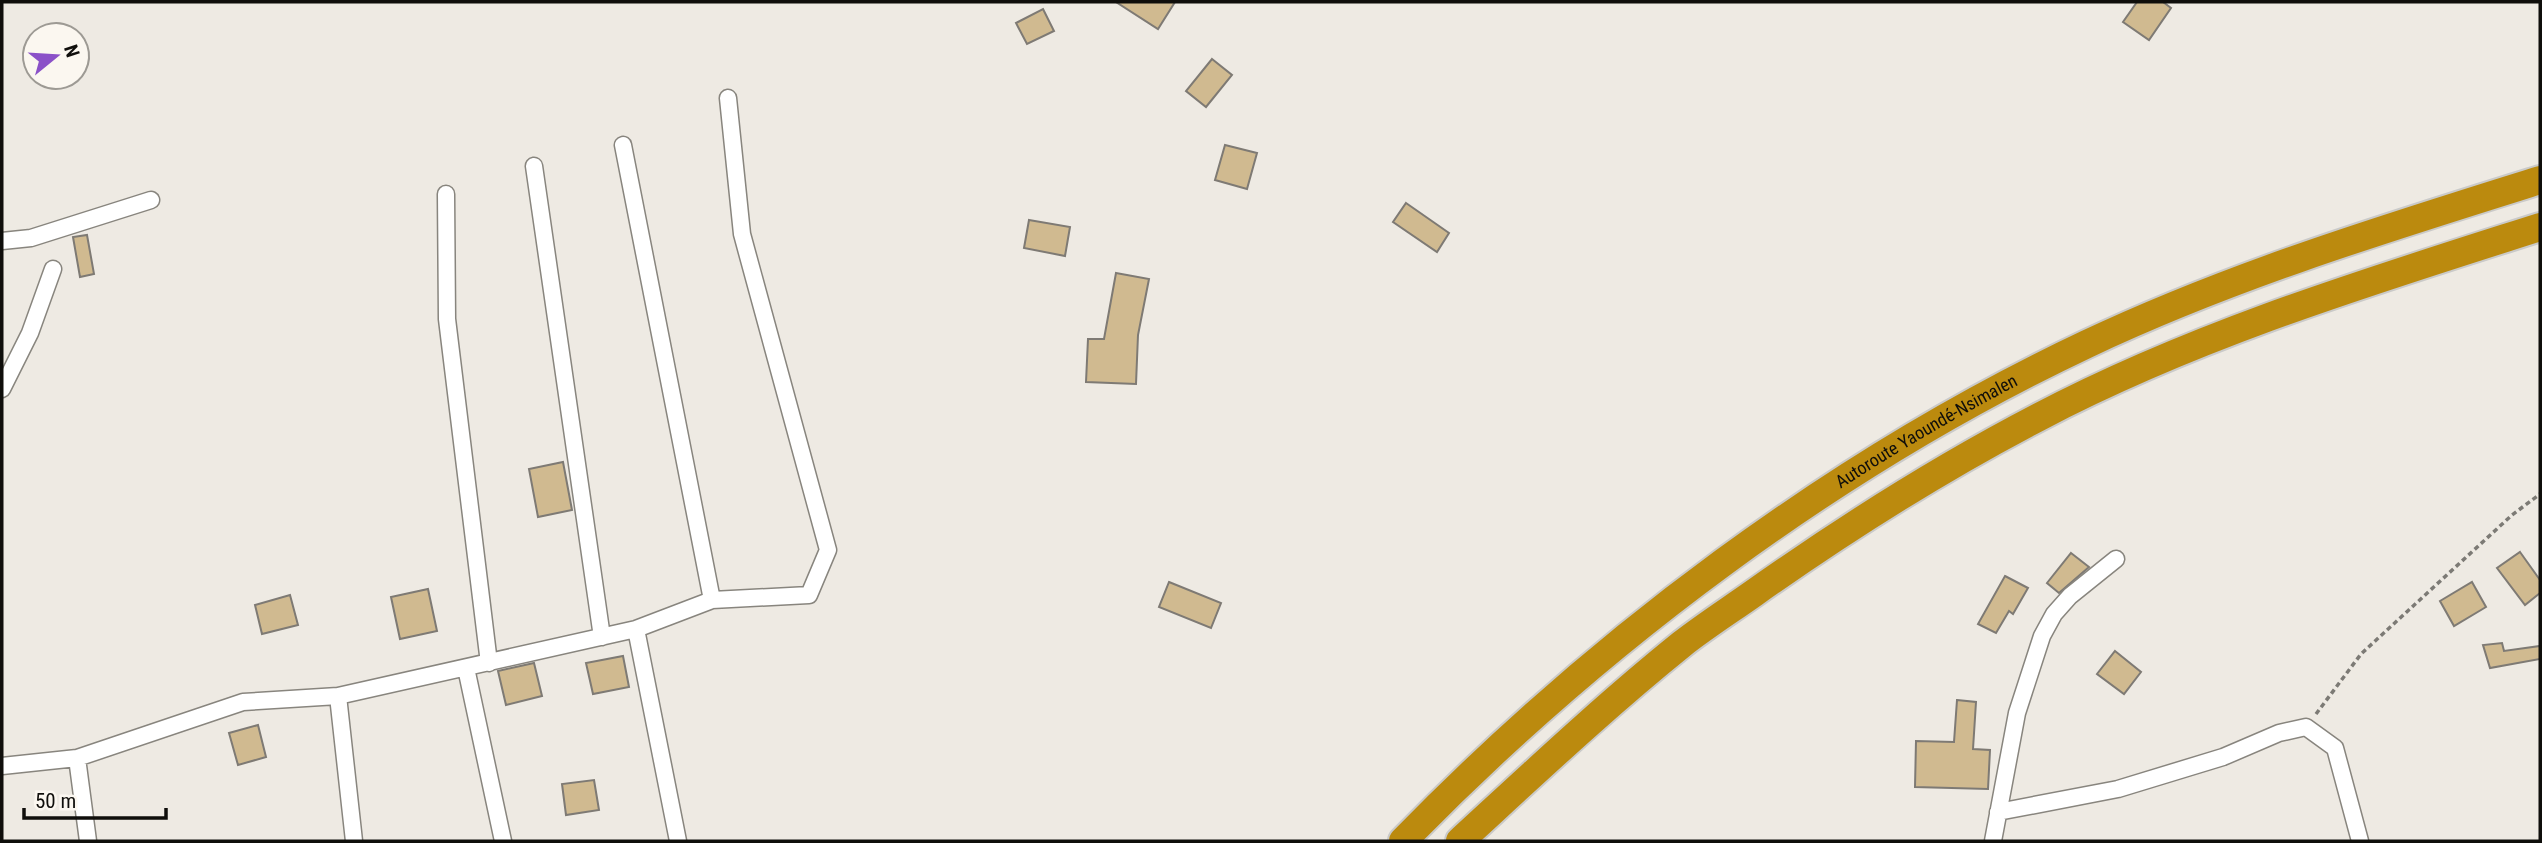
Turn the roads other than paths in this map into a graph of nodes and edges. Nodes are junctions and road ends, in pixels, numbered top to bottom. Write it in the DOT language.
graph roads {
  1 [pos="727,98"];
  2 [pos="623,145"];
  3 [pos="534,166"];
  4 [pos="2540,180"];
  5 [pos="446,194"];
  6 [pos="151,200"];
  7 [pos="2540,227"];
  8 [pos="2,242"];
  9 [pos="53,269"];
  10 [pos="2,389"];
  11 [pos="2116,559"];
  12 [pos="712,600"];
  13 [pos="636,629"];
  14 [pos="602,637"];
  15 [pos="489,663"];
  16 [pos="466,668"];
  17 [pos="338,695"];
  18 [pos="77,758"];
  19 [pos="2,766"];
  20 [pos="1998,812"];
  21 [pos="88,841"];
  22 [pos="354,841"];
  23 [pos="503,841"];
  24 [pos="678,841"];
  25 [pos="1403,841"];
  26 [pos="1460,841"];
  27 [pos="1993,841"];
  28 [pos="2360,841"];
  1 -- 12 [label="street"];
  2 -- 12 [label="street"];
  3 -- 14 [label="street"];
  4 -- 25 [label="highway, Autoroute Yaoundé-Nsimalen"];
  5 -- 15 [label="street"];
  6 -- 8 [label="street"];
  7 -- 26 [label="highway"];
  9 -- 10 [label="street"];
  11 -- 20 [label="street"];
  12 -- 13 [label="street"];
  13 -- 14 [label="street"];
  13 -- 24 [label="street"];
  14 -- 15 [label="street"];
  15 -- 16 [label="street"];
  16 -- 17 [label="street"];
  16 -- 23 [label="street"];
  17 -- 18 [label="street"];
  17 -- 22 [label="street"];
  18 -- 19 [label="street"];
  18 -- 21 [label="street"];
  20 -- 27 [label="street"];
  20 -- 28 [label="street"];
}
